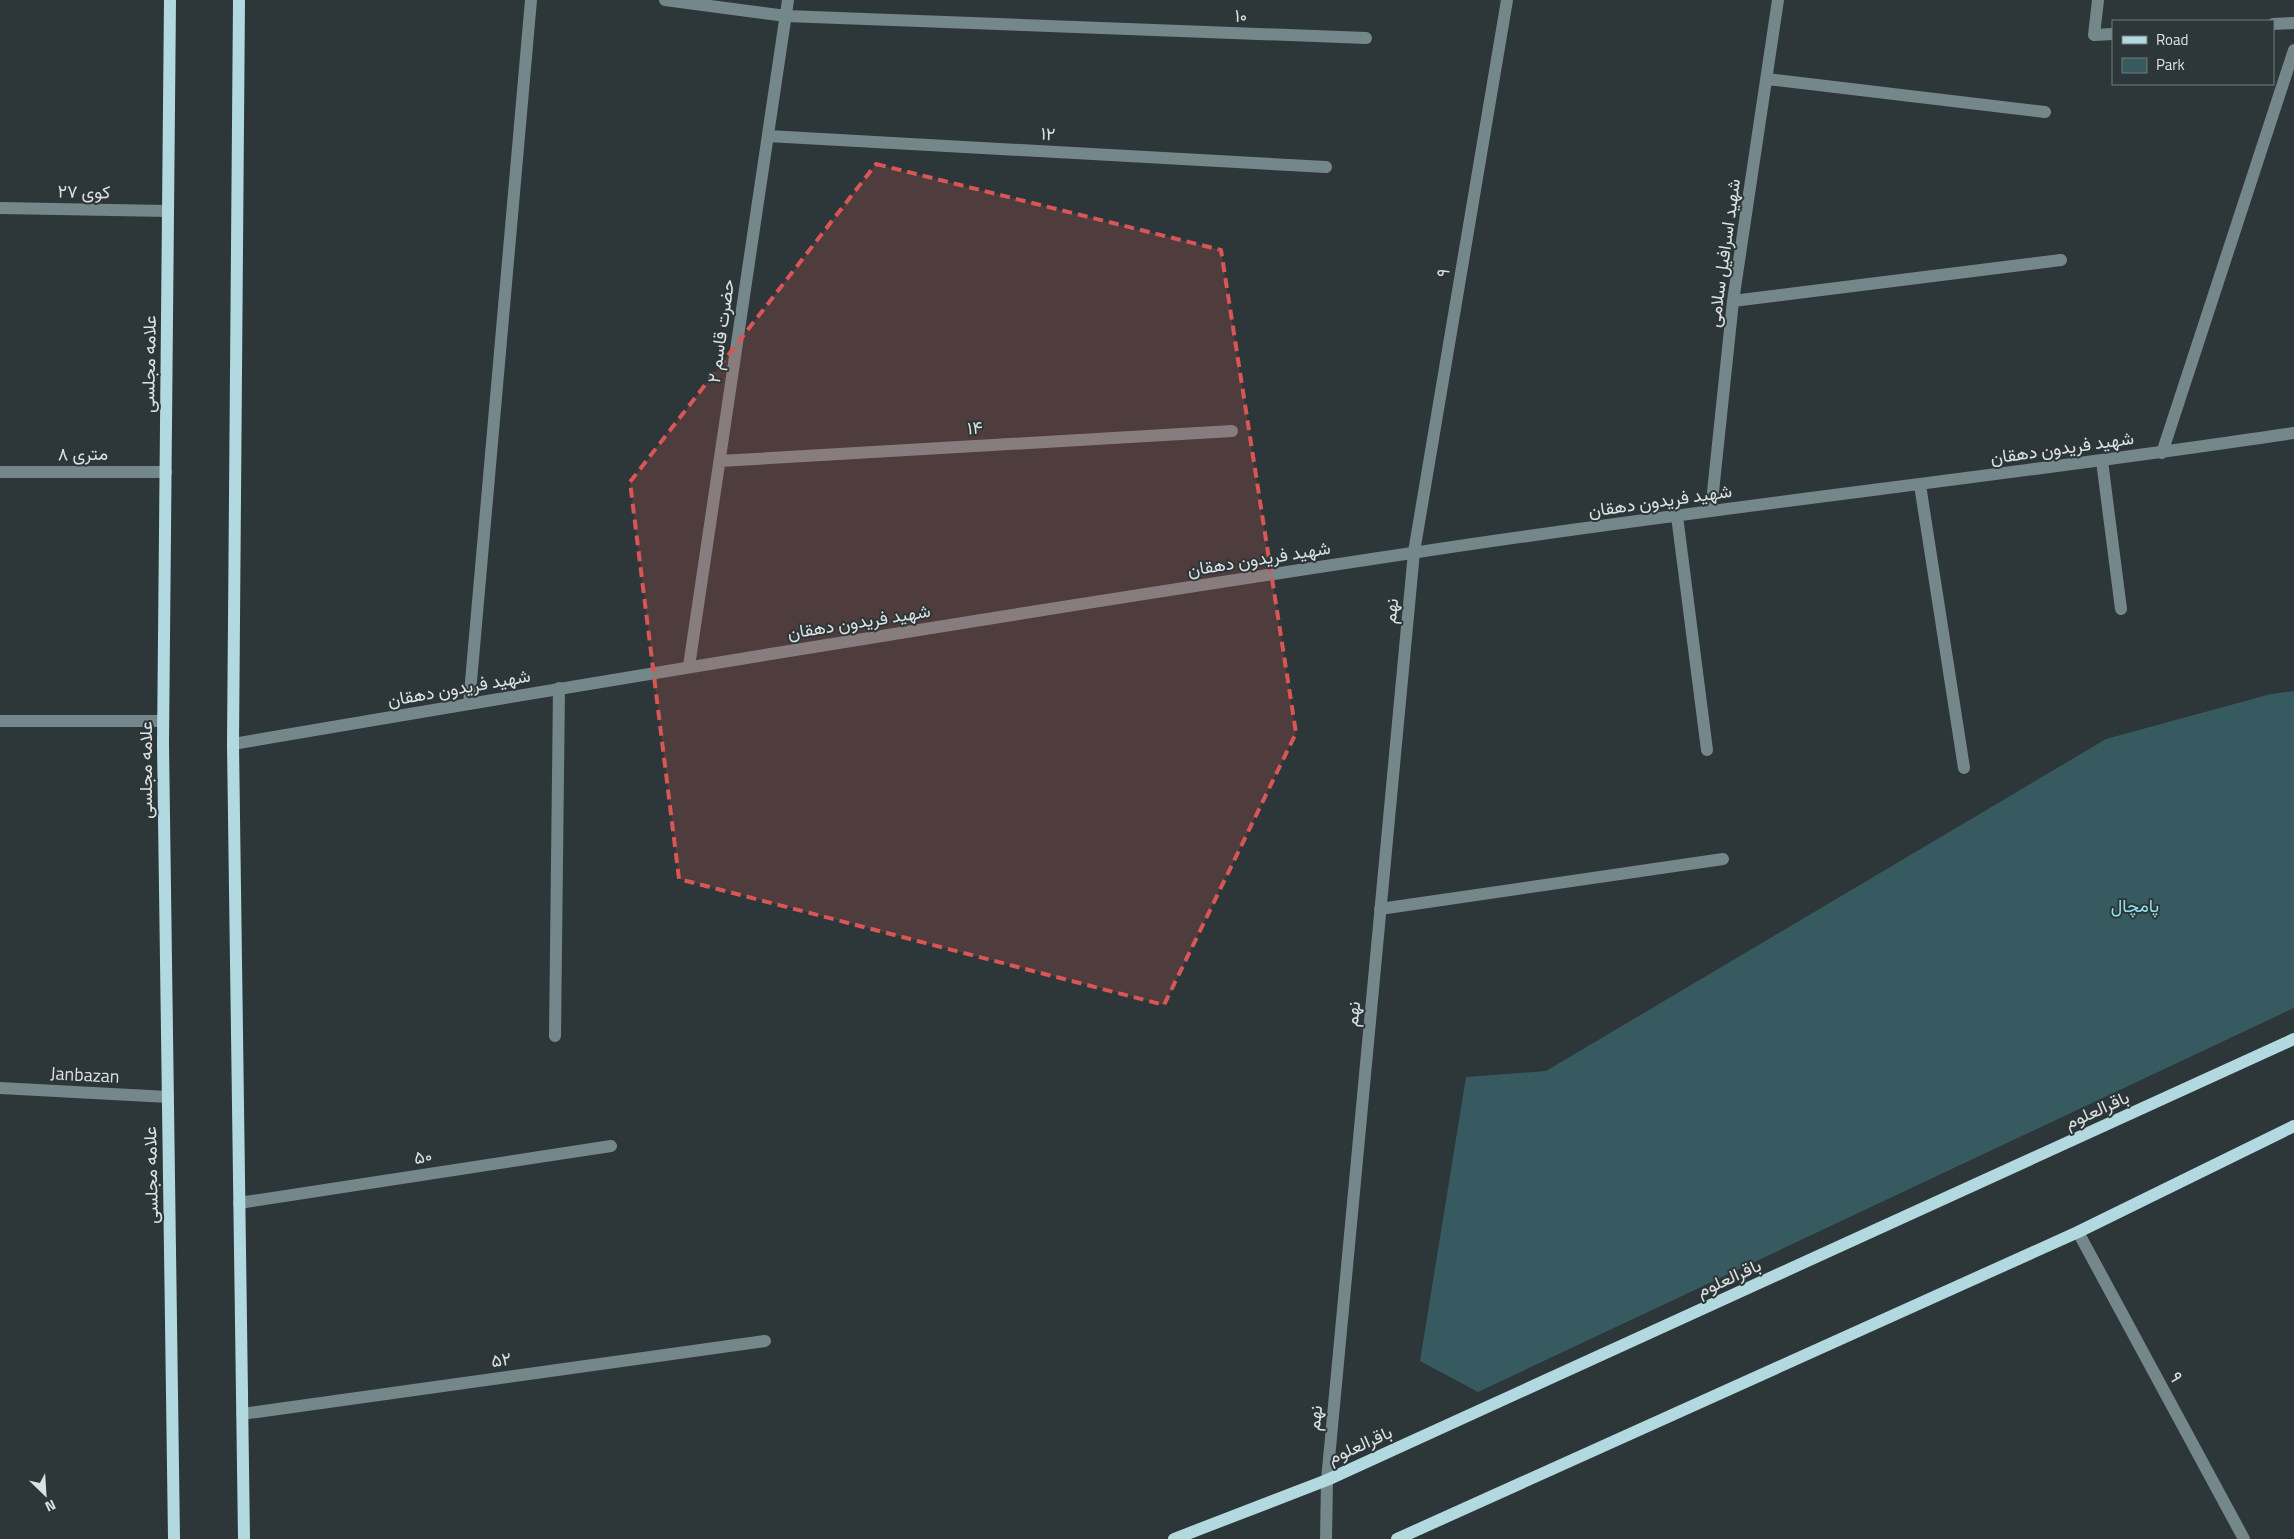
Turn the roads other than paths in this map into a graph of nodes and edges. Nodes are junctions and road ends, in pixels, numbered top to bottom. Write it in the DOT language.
graph roads {
  1 [pos="170,0"];
  2 [pos="239,0"];
  3 [pos="531,0"];
  4 [pos="665,0"];
  5 [pos="788,0"];
  6 [pos="1507,0"];
  7 [pos="1778,0"];
  8 [pos="2098,0"];
  9 [pos="786,16"];
  10 [pos="2294,23"];
  11 [pos="2274,24"];
  12 [pos="2112,34"];
  13 [pos="1366,38"];
  14 [pos="2294,50"];
  15 [pos="1767,79"];
  16 [pos="2045,112"];
  17 [pos="768,136"];
  18 [pos="1326,167"];
  19 [pos="0,208"];
  20 [pos="168,211"];
  21 [pos="2061,260"];
  22 [pos="1733,302"];
  23 [pos="1232,431"];
  24 [pos="2294,433"];
  25 [pos="2162,453"];
  26 [pos="720,461"];
  27 [pos="2102,461"];
  28 [pos="0,472"];
  29 [pos="166,472"];
  30 [pos="1920,485"];
  31 [pos="1711,511"];
  32 [pos="1677,516"];
  33 [pos="1414,552"];
  34 [pos="2121,609"];
  35 [pos="689,666"];
  36 [pos="559,688"];
  37 [pos="469,704"];
  38 [pos="0,721"];
  39 [pos="163,721"];
  40 [pos="233,744"];
  41 [pos="1707,750"];
  42 [pos="1964,768"];
  43 [pos="1723,859"];
  44 [pos="1380,909"];
  45 [pos="555,1036"];
  46 [pos="2294,1039"];
  47 [pos="0,1088"];
  48 [pos="168,1097"];
  49 [pos="2294,1126"];
  50 [pos="611,1146"];
  51 [pos="239,1203"];
  52 [pos="2078,1232"];
  53 [pos="764,1341"];
  54 [pos="242,1414"];
  55 [pos="1327,1480"];
  56 [pos="174,1539"];
  57 [pos="244,1539"];
  58 [pos="1174,1539"];
  59 [pos="1326,1539"];
  60 [pos="1397,1539"];
  61 [pos="2244,1539"];
  1 -- 20 [label="main road, علامه مجلسی"];
  2 -- 40 [label="main road"];
  3 -- 37 [label="street"];
  4 -- 9 [label="street, ۱۰"];
  5 -- 9 [label="street, ۲ حضرت قاسم"];
  6 -- 33 [label="street, ۹"];
  7 -- 15 [label="street, شهید اسرافیل سلامی"];
  8 -- 12 [label="street"];
  9 -- 13 [label="street, ۱۰"];
  9 -- 17 [label="street, ۲ حضرت قاسم"];
  10 -- 11 [label="street"];
  14 -- 25 [label="street"];
  15 -- 16 [label="street"];
  15 -- 22 [label="street, شهید اسرافیل سلامی"];
  17 -- 18 [label="street, ۱۲"];
  17 -- 26 [label="street, ۲ حضرت قاسم"];
  19 -- 20 [label="street, کوی ۲۷"];
  20 -- 29 [label="main road, علامه مجلسی"];
  21 -- 22 [label="street"];
  22 -- 31 [label="street, شهید اسرافیل سلامی"];
  23 -- 26 [label="street, ۱۴"];
  24 -- 25 [label="street, شهید فریدون دهقان"];
  25 -- 27 [label="street, شهید فریدون دهقان"];
  26 -- 35 [label="street, ۲ حضرت قاسم"];
  27 -- 30 [label="street, شهید فریدون دهقان"];
  27 -- 34 [label="street"];
  28 -- 29 [label="street, ۸ متری"];
  29 -- 39 [label="main road, علامه مجلسی"];
  30 -- 31 [label="street, شهید فریدون دهقان"];
  30 -- 42 [label="street"];
  31 -- 32 [label="street, شهید فریدون دهقان"];
  32 -- 33 [label="street, شهید فریدون دهقان"];
  32 -- 41 [label="street"];
  33 -- 35 [label="street, شهید فریدون دهقان"];
  33 -- 44 [label="street, نهم"];
  35 -- 36 [label="street, شهید فریدون دهقان"];
  36 -- 37 [label="street, شهید فریدون دهقان"];
  36 -- 45 [label="street"];
  37 -- 40 [label="street, شهید فریدون دهقان"];
  38 -- 39 [label="street"];
  39 -- 48 [label="main road, علامه مجلسی"];
  40 -- 51 [label="main road"];
  43 -- 44 [label="street"];
  44 -- 55 [label="street, نهم"];
  46 -- 55 [label="main road, باقرالعلوم"];
  47 -- 48 [label="street, Janbazan"];
  48 -- 56 [label="main road, علامه مجلسی"];
  49 -- 52 [label="main road"];
  50 -- 51 [label="street, ۵۰"];
  51 -- 54 [label="main road"];
  52 -- 60 [label="main road"];
  52 -- 61 [label="street, ۹"];
  53 -- 54 [label="street, ۵۲"];
  54 -- 57 [label="main road"];
  55 -- 58 [label="main road, باقرالعلوم"];
  55 -- 59 [label="street, نهم"];
}
